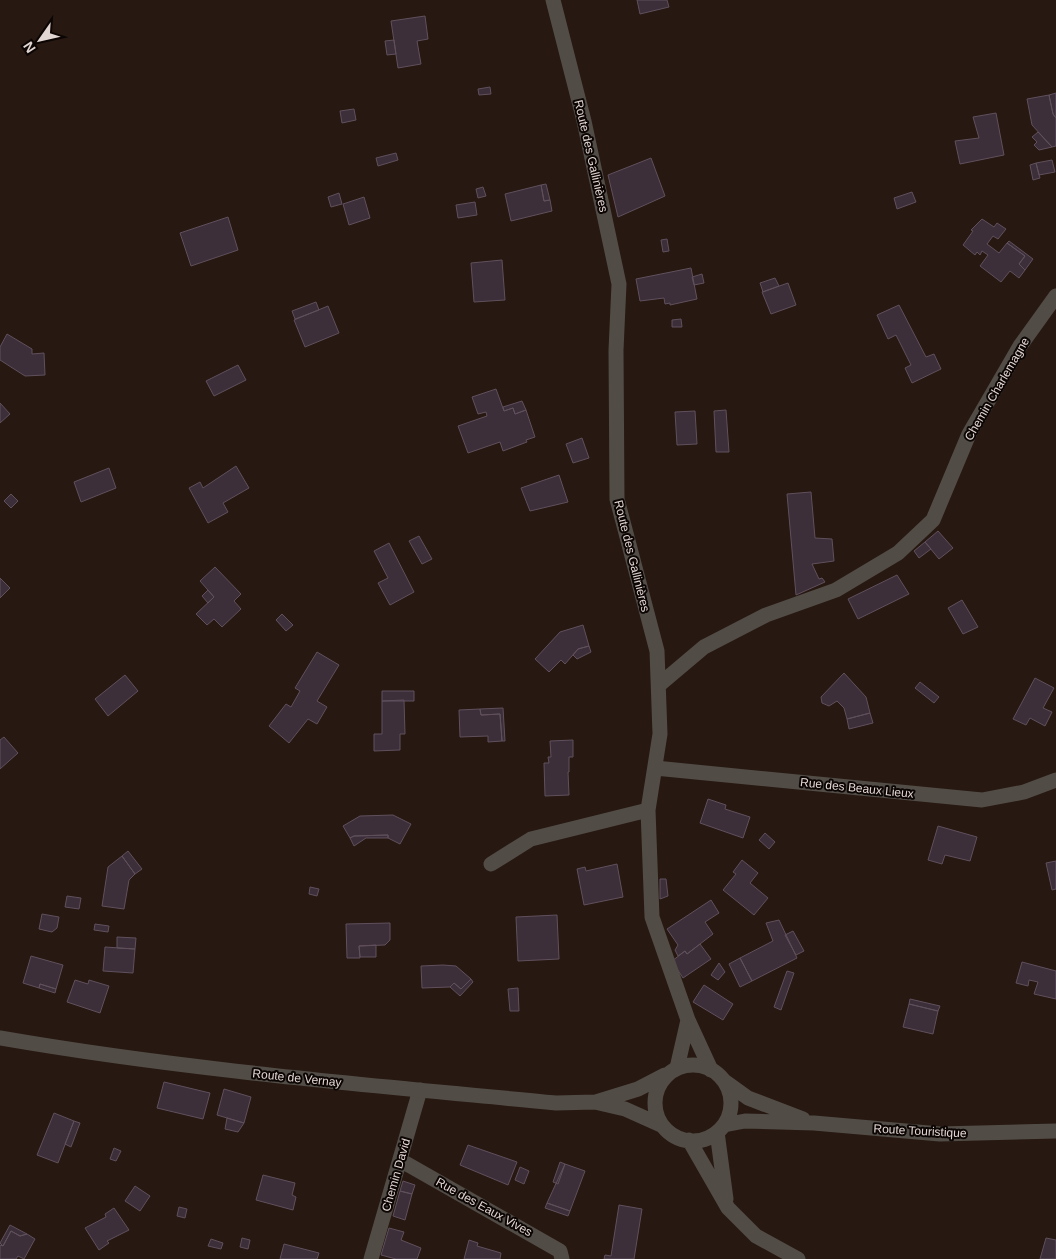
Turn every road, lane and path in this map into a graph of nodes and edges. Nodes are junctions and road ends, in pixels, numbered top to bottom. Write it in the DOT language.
graph roads {
  1 [pos="553,0"];
  2 [pos="1056,296"];
  3 [pos="658,685"];
  4 [pos="655,768"];
  5 [pos="1056,780"];
  6 [pos="648,810"];
  7 [pos="491,864"];
  8 [pos="688,1020"];
  9 [pos="0,1038"];
  10 [pos="673,1070"];
  11 [pos="717,1074"];
  12 [pos="420,1090"];
  13 [pos="595,1102"];
  14 [pos="814,1123"];
  15 [pos="663,1126"];
  16 [pos="720,1128"];
  17 [pos="1056,1131"];
  18 [pos="689,1140"];
  19 [pos="400,1160"];
  20 [pos="728,1208"];
  21 [pos="371,1259"];
  22 [pos="562,1259"];
  23 [pos="798,1259"];
  1 -- 3 [label="street, Route des Gallinières"];
  2 -- 3 [label="street, Chemin Charlemagne"];
  3 -- 4 [label="street, Route des Gallinières"];
  4 -- 5 [label="street, Rue des Beaux Lieux"];
  4 -- 6 [label="street, Route des Gallinières"];
  6 -- 7 [label="street"];
  6 -- 8 [label="street, Route des Gallinières"];
  8 -- 10 [label="street"];
  8 -- 11 [label="street, Route des Gallinières"];
  9 -- 12 [label="street, Route de Vernay"];
  10 -- 11 [label="street"];
  10 -- 13 [label="street, Route de Vernay"];
  10 -- 15 [label="street"];
  11 -- 14 [label="street, Route Touristique"];
  11 -- 16 [label="street"];
  12 -- 13 [label="street, Route de Vernay"];
  12 -- 19 [label="street, Chemin David"];
  13 -- 15 [label="street, Route de Vernay"];
  14 -- 16 [label="street, Route Touristique"];
  14 -- 17 [label="street, Route Touristique"];
  15 -- 18 [label="street"];
  16 -- 18 [label="street"];
  16 -- 20 [label="street"];
  18 -- 20 [label="street"];
  19 -- 21 [label="street, Chemin David"];
  19 -- 22 [label="street, Rue des Eaux Vives"];
  20 -- 23 [label="street"];
}
